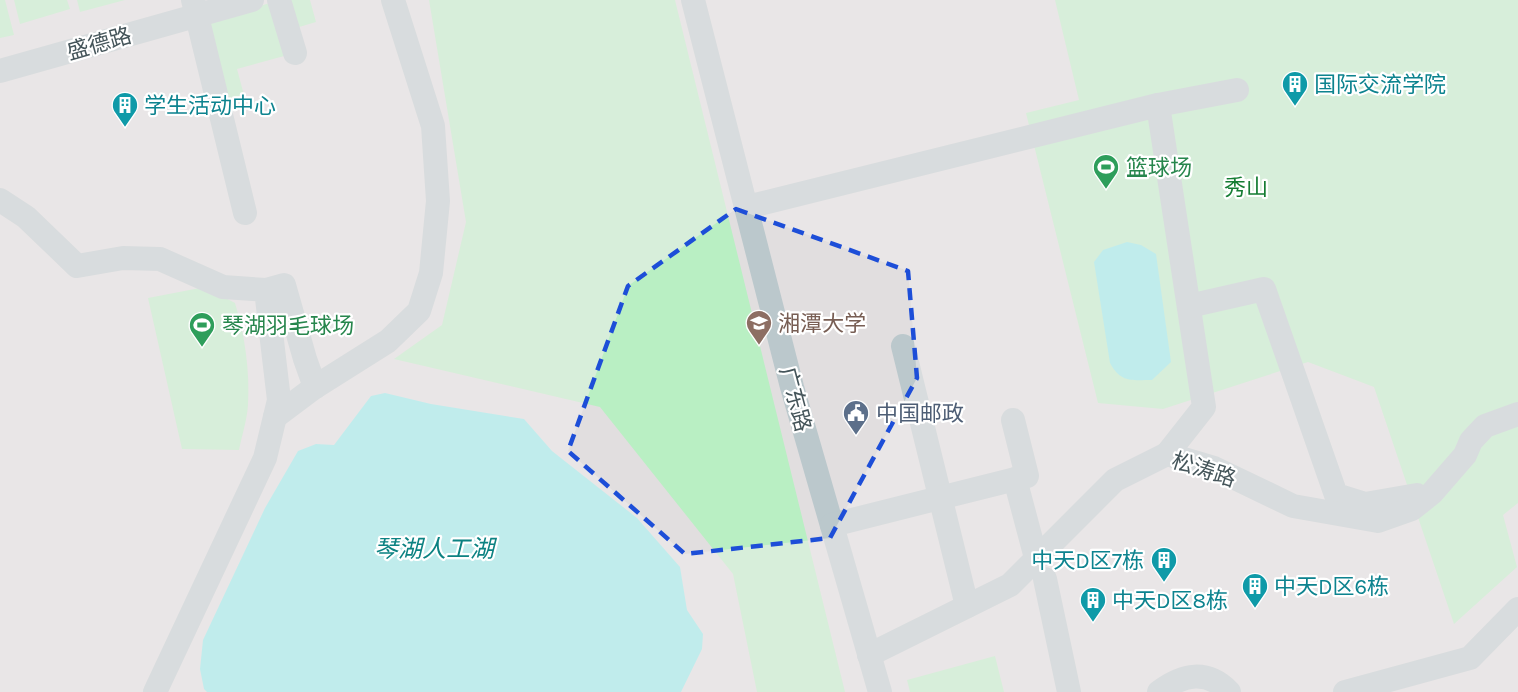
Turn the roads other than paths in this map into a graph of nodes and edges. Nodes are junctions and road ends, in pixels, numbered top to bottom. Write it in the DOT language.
graph roads {
  1 [pos="252,0"];
  2 [pos="279,0"];
  3 [pos="393,0"];
  4 [pos="693,0"];
  5 [pos="195,8"];
  6 [pos="296,53"];
  7 [pos="0,71"];
  8 [pos="1237,90"];
  9 [pos="1158,105"];
  10 [pos="0,200"];
  11 [pos="747,207"];
  12 [pos="245,213"];
  13 [pos="266,290"];
  14 [pos="1189,306"];
  15 [pos="903,346"];
  16 [pos="315,387"];
  17 [pos="1518,414"];
  18 [pos="275,417"];
  19 [pos="1013,420"];
  20 [pos="1167,454"];
  21 [pos="1015,479"];
  22 [pos="1432,493"];
  23 [pos="940,498"];
  24 [pos="832,525"];
  25 [pos="1041,569"];
  26 [pos="968,606"];
  27 [pos="1518,609"];
  28 [pos="869,655"];
  29 [pos="155,692"];
  30 [pos="880,692"];
  31 [pos="1070,692"];
  32 [pos="1160,692"];
  33 [pos="1228,692"];
  34 [pos="1345,692"];
  1 -- 5 [label="street, 盛德路"];
  2 -- 6 [label="street"];
  3 -- 16 [label="street"];
  4 -- 11 [label="street, 广东路"];
  5 -- 7 [label="street, 盛德路"];
  5 -- 12 [label="street"];
  8 -- 9 [label="street"];
  9 -- 11 [label="street"];
  9 -- 14 [label="street"];
  10 -- 13 [label="street"];
  11 -- 24 [label="street, 广东路"];
  13 -- 16 [label="street"];
  13 -- 18 [label="street"];
  14 -- 20 [label="street"];
  14 -- 22 [label="street"];
  15 -- 23 [label="street"];
  16 -- 18 [label="street"];
  17 -- 22 [label="street, 松涛路"];
  18 -- 29 [label="street"];
  19 -- 21 [label="street"];
  20 -- 22 [label="street, 松涛路"];
  20 -- 25 [label="street, 松涛路"];
  21 -- 23 [label="street"];
  21 -- 25 [label="street"];
  23 -- 24 [label="street"];
  23 -- 26 [label="street"];
  24 -- 28 [label="street, 广东路"];
  25 -- 26 [label="street, 松涛路"];
  25 -- 31 [label="street"];
  26 -- 28 [label="street, 松涛路"];
  27 -- 34 [label="street"];
  28 -- 30 [label="street, 广东路"];
  32 -- 33 [label="street"];
}
